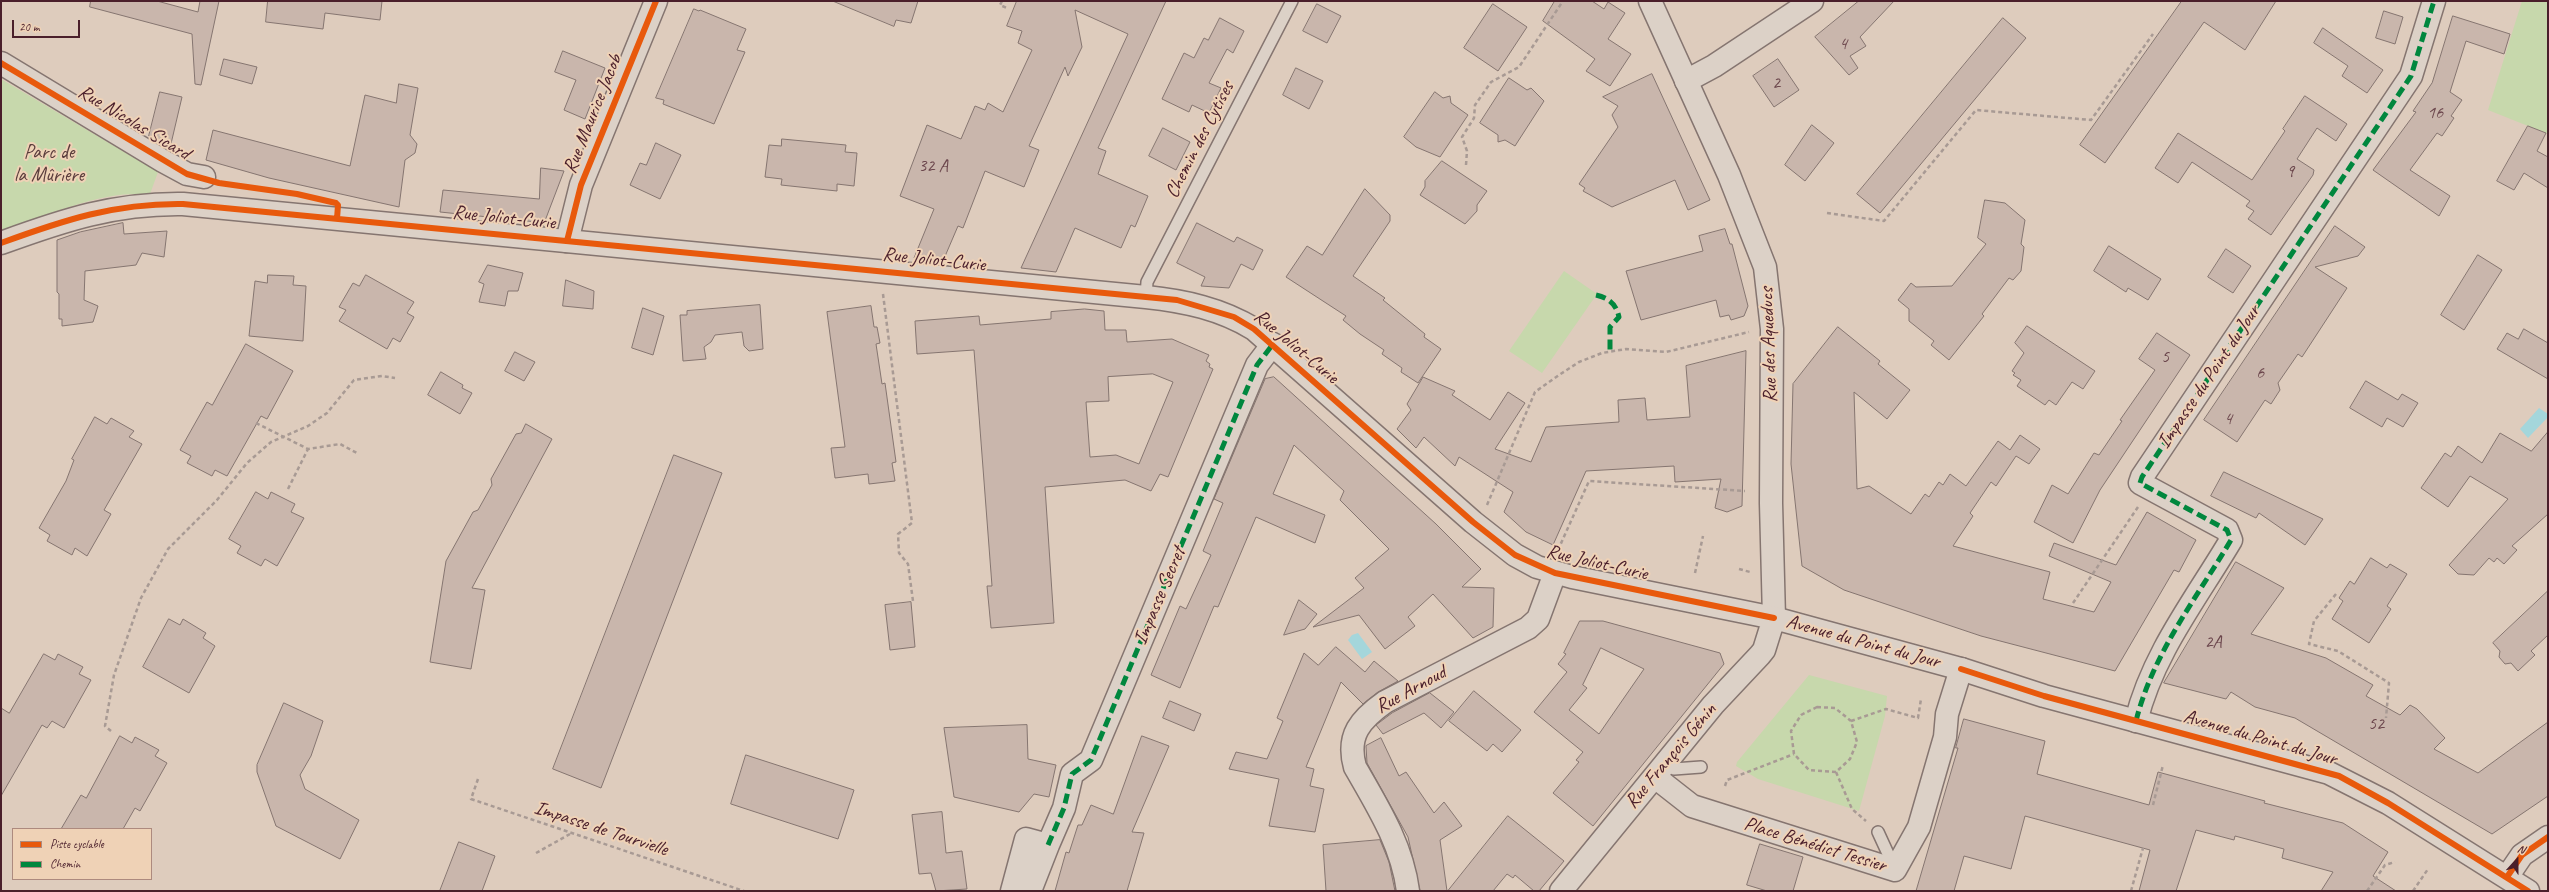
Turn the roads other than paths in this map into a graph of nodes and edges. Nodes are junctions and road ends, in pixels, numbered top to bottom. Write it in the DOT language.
graph roads {
  1 [pos="656,1"];
  2 [pos="1292,1"];
  3 [pos="1650,1"];
  4 [pos="1812,1"];
  5 [pos="2434,1"];
  6 [pos="1,63"];
  7 [pos="1686,81"];
  8 [pos="204,178"];
  9 [pos="567,241"];
  10 [pos="1,243"];
  11 [pos="1146,297"];
  12 [pos="1273,344"];
  13 [pos="1555,573"];
  14 [pos="1774,618"];
  15 [pos="1961,669"];
  16 [pos="2136,721"];
  17 [pos="1701,767"];
  18 [pos="1661,770"];
  19 [pos="1878,832"];
  20 [pos="2548,837"];
  21 [pos="1048,845"];
  22 [pos="1895,870"];
  23 [pos="2507,877"];
  24 [pos="1012,891"];
  25 [pos="1030,891"];
  26 [pos="1408,891"];
  27 [pos="1560,891"];
  28 [pos="2528,891"];
  1 -- 9 [label="street, Rue Maurice Jacob"];
  2 -- 11 [label="lane, Chemin des Cytises"];
  3 -- 7 [label="street, Rue des Aqueducs"];
  4 -- 7 [label="street"];
  5 -- 16 [label="street, Impasse du Point du Jour"];
  6 -- 8 [label="street, Rue Nicolas Sicard"];
  7 -- 14 [label="street, Rue des Aqueducs"];
  9 -- 10 [label="street, Rue Joliot-Curie"];
  9 -- 11 [label="street, Rue Joliot-Curie"];
  11 -- 12 [label="street, Rue Joliot-Curie"];
  12 -- 13 [label="street, Rue Joliot-Curie"];
  12 -- 21 [label="street, Impasse Secret"];
  13 -- 14 [label="street, Rue Joliot-Curie"];
  13 -- 26 [label="street, Rue Arnoud"];
  14 -- 15 [label="street, Avenue du Point du Jour"];
  14 -- 18 [label="street, Rue François Génin"];
  15 -- 16 [label="street, Avenue du Point du Jour"];
  15 -- 22 [label="street, Place Bénédict Tessier"];
  16 -- 23 [label="street, Avenue du Point du Jour"];
  17 -- 18 [label="lane"];
  18 -- 22 [label="street, Place Bénédict Tessier"];
  18 -- 27 [label="street, Rue François Génin"];
  19 -- 22 [label="lane"];
  20 -- 23 [label="street"];
  21 -- 24 [label="street"];
  21 -- 25 [label="street, Impasse Secret"];
  23 -- 28 [label="street, Avenue du Point du Jour"];
}
